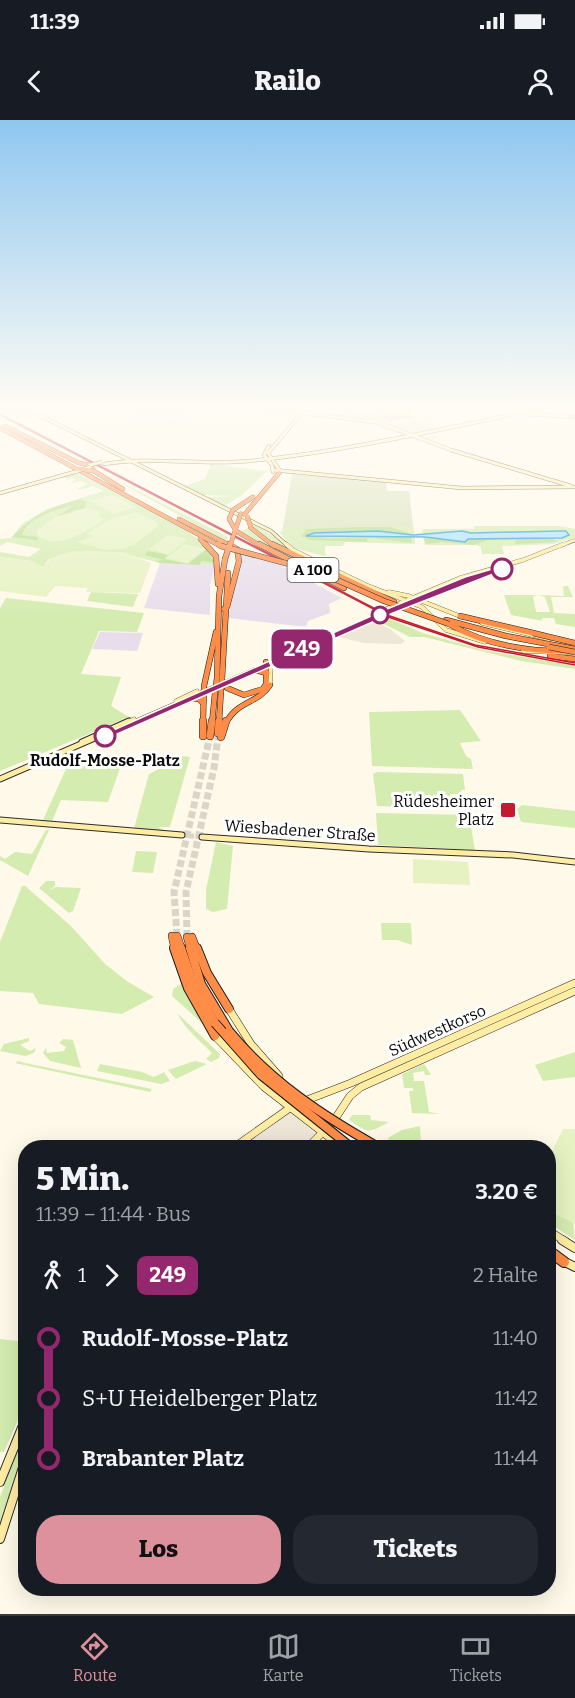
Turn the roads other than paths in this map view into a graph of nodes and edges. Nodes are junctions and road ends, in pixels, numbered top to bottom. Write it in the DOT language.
graph roads {
  1 [pos="54,477"];
  2 [pos="97,477"];
  3 [pos="97,477"];
  4 [pos="97,477"];
  5 [pos="162,477"];
  6 [pos="271,477"];
  7 [pos="274,477"];
  8 [pos="349,477"];
  9 [pos="542,477"];
  10 [pos="575,487"];
  11 [pos="123,490"];
  12 [pos="0,492"];
  13 [pos="253,497"];
  14 [pos="245,513"];
  15 [pos="177,518"];
  16 [pos="192,530"];
  17 [pos="575,542"];
  18 [pos="220,544"];
  19 [pos="228,560"];
  20 [pos="318,569"];
  21 [pos="384,592"];
  22 [pos="219,596"];
  23 [pos="413,600"];
  24 [pos="420,600"];
  25 [pos="405,601"];
  26 [pos="399,608"];
  27 [pos="388,610"];
  28 [pos="222,613"];
  29 [pos="377,615"];
  30 [pos="460,616"];
  31 [pos="450,622"];
  32 [pos="220,624"];
  33 [pos="567,641"];
  34 [pos="575,642"];
  35 [pos="575,651"];
  36 [pos="535,653"];
  37 [pos="283,656"];
  38 [pos="575,659"];
  39 [pos="267,664"];
  40 [pos="255,670"];
  41 [pos="267,673"];
  42 [pos="220,677"];
  43 [pos="270,685"];
  44 [pos="205,691"];
  45 [pos="221,691"];
  46 [pos="191,698"];
  47 [pos="203,703"];
  48 [pos="0,777"];
  49 [pos="0,820"];
  50 [pos="182,836"];
  51 [pos="202,837"];
  52 [pos="575,862"];
  53 [pos="174,936"];
  54 [pos="186,967"];
  55 [pos="575,983"];
  56 [pos="575,991"];
  57 [pos="229,1009"];
  58 [pos="214,1036"];
  59 [pos="252,1046"];
  60 [pos="234,1058"];
  61 [pos="308,1099"];
  62 [pos="289,1108"];
  63 [pos="336,1119"];
  64 [pos="323,1134"];
  65 [pos="244,1140"];
  66 [pos="316,1140"];
  67 [pos="332,1140"];
  68 [pos="341,1140"];
  69 [pos="366,1140"];
  70 [pos="373,1140"];
  71 [pos="556,1236"];
  72 [pos="575,1248"];
  73 [pos="556,1256"];
  74 [pos="556,1259"];
  75 [pos="564,1262"];
  76 [pos="575,1267"];
  77 [pos="18,1438"];
  78 [pos="0,1482"];
  79 [pos="18,1483"];
  80 [pos="0,1539"];
  1 -- 12 [label="main road"];
  2 -- 11 [label="highway, A 100"];
  3 -- 11 [label="highway"];
  4 -- 11 [label="highway"];
  5 -- 21 [label="main road"];
  6 -- 13 [label="highway"];
  7 -- 14 [label="highway"];
  8 -- 10 [label="main road"];
  9 -- 10 [label="main road"];
  11 -- 15 [label="highway, A 100"];
  11 -- 16 [label="highway, A 100"];
  13 -- 14 [label="highway"];
  13 -- 26 [label="highway, bridge"];
  14 -- 19 [label="highway, bridge"];
  14 -- 20 [label="highway, bridge"];
  15 -- 18 [label="highway, A 100"];
  15 -- 28 [label="highway"];
  16 -- 18 [label="highway, A 100"];
  16 -- 22 [label="highway"];
  17 -- 23 [label="main road"];
  17 -- 24 [label="main road"];
  18 -- 20 [label="highway, A 100, bridge"];
  18 -- 26 [label="highway, A 100, bridge"];
  19 -- 22 [label="highway"];
  19 -- 28 [label="highway"];
  20 -- 31 [label="highway, A 100, bridge"];
  21 -- 23 [label="main road"];
  21 -- 25 [label="main road"];
  22 -- 28 [label="highway"];
  23 -- 24 [label="main road"];
  23 -- 25 [label="main road"];
  23 -- 27 [label="main road"];
  23 -- 36 [label="main road"];
  24 -- 30 [label="main road"];
  25 -- 27 [label="main road"];
  26 -- 31 [label="highway, A 100, bridge"];
  27 -- 29 [label="main road, bridge"];
  28 -- 32 [label="highway"];
  29 -- 37 [label="main road"];
  30 -- 33 [label="main road"];
  30 -- 34 [label="highway, bridge"];
  31 -- 33 [label="highway"];
  31 -- 35 [label="highway, A 100, bridge"];
  31 -- 35 [label="highway"];
  32 -- 42 [label="highway"];
  32 -- 44 [label="highway"];
  33 -- 34 [label="main road"];
  35 -- 36 [label="main road"];
  36 -- 38 [label="highway"];
  37 -- 39 [label="main road"];
  39 -- 40 [label="main road"];
  39 -- 41 [label="highway"];
  39 -- 43 [label="main road"];
  39 -- 44 [label="main road"];
  40 -- 41 [label="highway"];
  40 -- 44 [label="main road"];
  41 -- 45 [label="highway"];
  42 -- 45 [label="highway, bridge"];
  42 -- 45 [label="highway, bridge"];
  43 -- 45 [label="highway"];
  44 -- 46 [label="main road"];
  44 -- 47 [label="highway"];
  44 -- 48 [label="main road"];
  45 -- 47 [label="highway"];
  46 -- 47 [label="highway"];
  46 -- 48 [label="main road"];
  49 -- 50 [label="main road"];
  51 -- 52 [label="main road, Wiesbadener Straße"];
  53 -- 54 [label="highway"];
  54 -- 57 [label="highway"];
  54 -- 58 [label="highway"];
  54 -- 68 [label="highway, bridge"];
  54 -- 69 [label="highway, bridge"];
  55 -- 61 [label="main road, Südwestkorso"];
  56 -- 63 [label="main road, Südwestkorso"];
  57 -- 59 [label="main road"];
  58 -- 60 [label="main road"];
  59 -- 60 [label="main road"];
  59 -- 61 [label="main road"];
  60 -- 62 [label="main road"];
  61 -- 62 [label="main road, Südwestkorso"];
  61 -- 63 [label="main road"];
  62 -- 64 [label="main road"];
  62 -- 65 [label="main road, Südwestkorso"];
  63 -- 64 [label="main road, Südwestkorso"];
  63 -- 70 [label="main road"];
  64 -- 66 [label="main road, Südwestkorso"];
  64 -- 67 [label="main road"];
  71 -- 72 [label="main road"];
  73 -- 75 [label="highway"];
  74 -- 75 [label="main road"];
  75 -- 76 [label="main road"];
  77 -- 78 [label="main road"];
  79 -- 80 [label="main road"];
}
